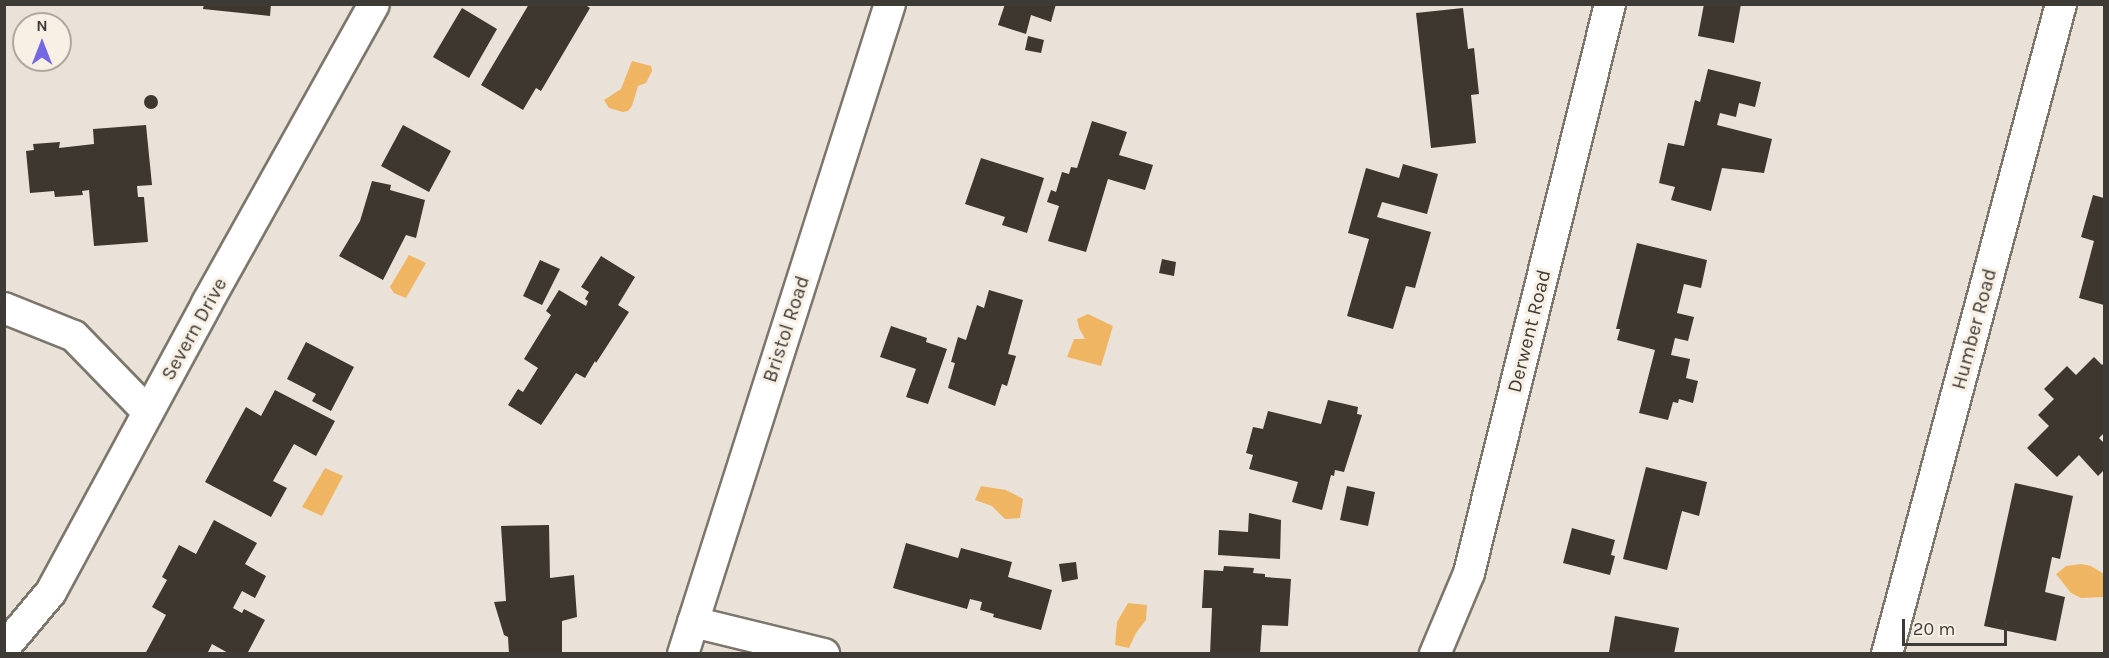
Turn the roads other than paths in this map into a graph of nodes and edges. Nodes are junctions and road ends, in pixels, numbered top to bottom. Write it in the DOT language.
graph roads {
  1 [pos="374,4"];
  2 [pos="890,4"];
  3 [pos="1610,4"];
  4 [pos="2061,4"];
  5 [pos="4,308"];
  6 [pos="148,412"];
  7 [pos="693,622"];
  8 [pos="4,648"];
  9 [pos="682,654"];
  10 [pos="824,654"];
  11 [pos="1435,654"];
  12 [pos="1887,654"];
  1 -- 6 [label="street, Severn Drive"];
  2 -- 7 [label="street, Bristol Road"];
  3 -- 11 [label="street, Derwent Road"];
  4 -- 12 [label="street, Humber Road"];
  5 -- 6 [label="street"];
  6 -- 8 [label="street, Severn Drive"];
  7 -- 9 [label="street, Bristol Road"];
  7 -- 10 [label="street"];
}
